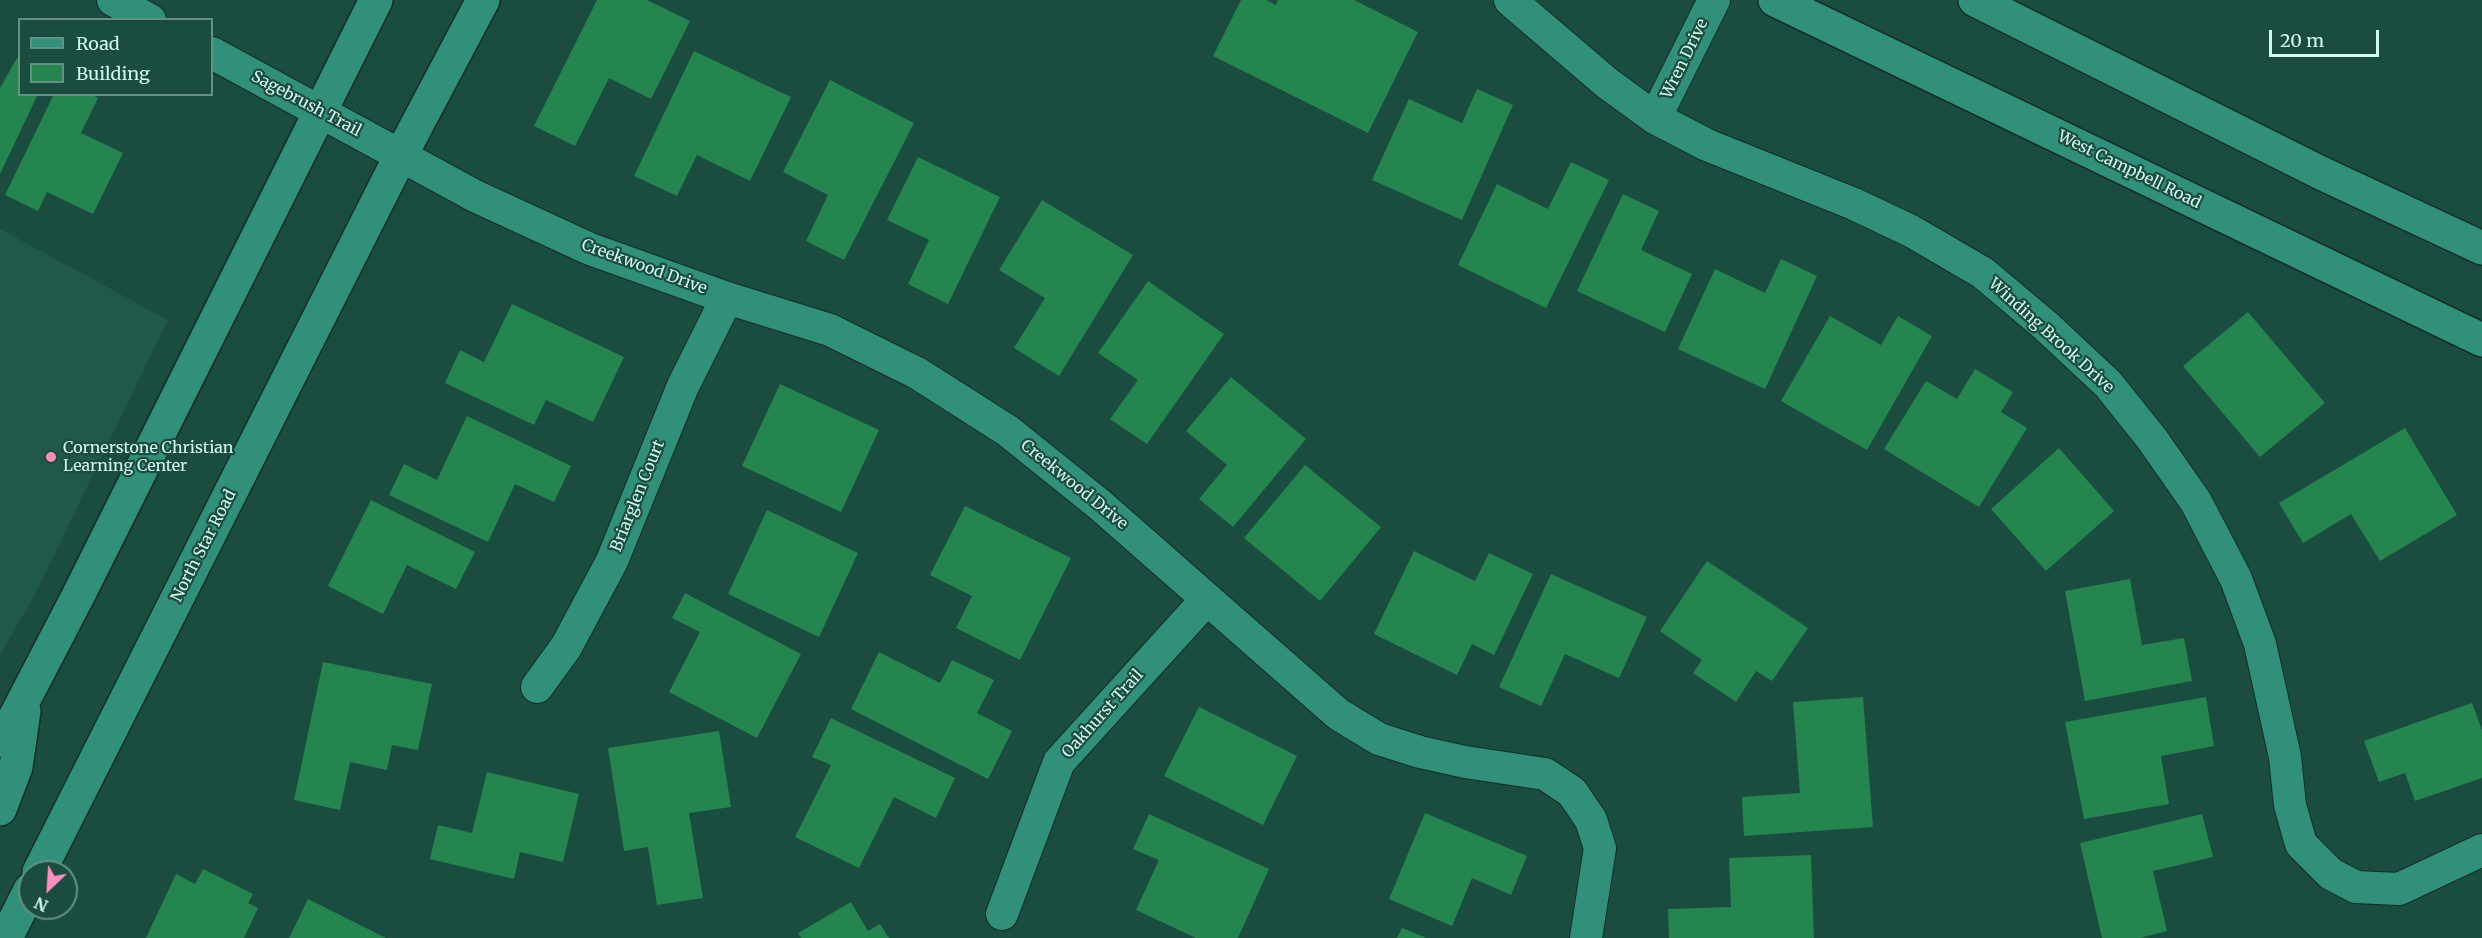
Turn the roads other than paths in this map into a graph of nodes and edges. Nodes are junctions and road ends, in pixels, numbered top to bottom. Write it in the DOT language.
graph roads {
  1 [pos="113,0"];
  2 [pos="376,0"];
  3 [pos="483,0"];
  4 [pos="1510,0"];
  5 [pos="1714,0"];
  6 [pos="1775,0"];
  7 [pos="1975,0"];
  8 [pos="146,18"];
  9 [pos="213,54"];
  10 [pos="319,111"];
  11 [pos="1655,118"];
  12 [pos="401,155"];
  13 [pos="2482,248"];
  14 [pos="727,298"];
  15 [pos="2482,340"];
  16 [pos="1207,599"];
  17 [pos="537,687"];
  18 [pos="26,697"];
  19 [pos="0,740"];
  20 [pos="0,809"];
  21 [pos="2482,850"];
  22 [pos="45,860"];
  23 [pos="18,914"];
  24 [pos="1002,914"];
  25 [pos="6,938"];
  26 [pos="1586,938"];
  1 -- 8 [label="street"];
  2 -- 10 [label="main road"];
  3 -- 12 [label="main road, North Star Road"];
  4 -- 11 [label="street, Winding Brook Drive"];
  5 -- 11 [label="street, Wren Drive"];
  6 -- 15 [label="main road, West Campbell Road"];
  7 -- 13 [label="main road"];
  9 -- 10 [label="street, Sagebrush Trail"];
  10 -- 12 [label="street, Sagebrush Trail"];
  10 -- 18 [label="main road"];
  11 -- 21 [label="street, Winding Brook Drive"];
  12 -- 14 [label="street, Creekwood Drive"];
  12 -- 22 [label="main road, North Star Road"];
  14 -- 16 [label="street, Creekwood Drive"];
  14 -- 17 [label="street, Briarglen Court"];
  16 -- 24 [label="street, Oakhurst Trail"];
  16 -- 26 [label="street, Creekwood Drive"];
  18 -- 19 [label="main road"];
  18 -- 20 [label="main road"];
  23 -- 25 [label="main road"];
}
